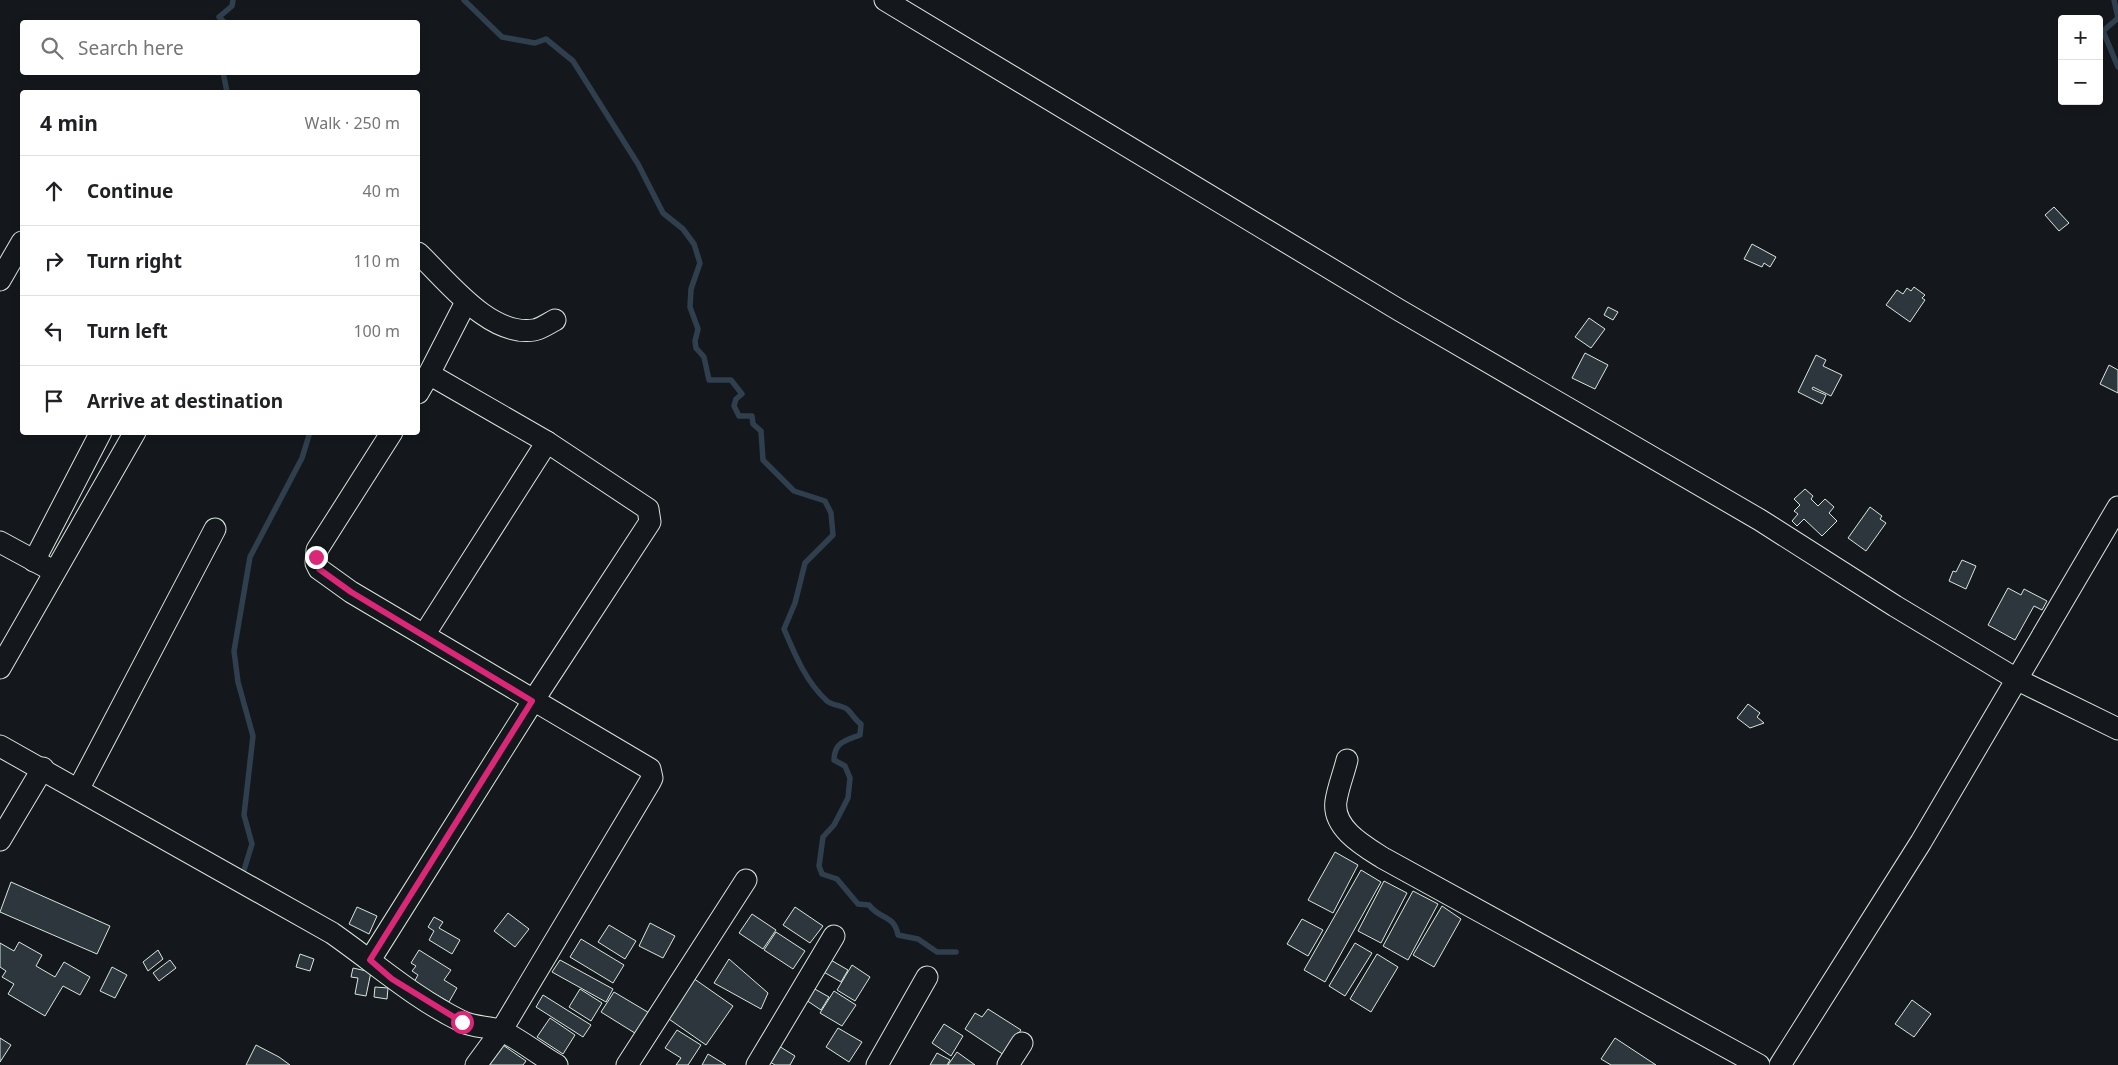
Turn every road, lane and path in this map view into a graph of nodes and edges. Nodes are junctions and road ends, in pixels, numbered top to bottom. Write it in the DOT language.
graph roads {
  1 [pos="885,0"];
  2 [pos="20,245"];
  3 [pos="420,255"];
  4 [pos="0,280"];
  5 [pos="466,302"];
  6 [pos="555,320"];
  7 [pos="429,374"];
  8 [pos="420,390"];
  9 [pos="99,435"];
  10 [pos="132,435"];
  11 [pos="390,435"];
  12 [pos="547,442"];
  13 [pos="2118,507"];
  14 [pos="215,529"];
  15 [pos="0,542"];
  16 [pos="34,561"];
  17 [pos="55,572"];
  18 [pos="424,635"];
  19 [pos="0,668"];
  20 [pos="2018,680"];
  21 [pos="532,701"];
  22 [pos="2118,729"];
  23 [pos="0,746"];
  24 [pos="1347,760"];
  25 [pos="43,768"];
  26 [pos="79,788"];
  27 [pos="0,840"];
  28 [pos="746,880"];
  29 [pos="834,936"];
  30 [pos="370,960"];
  31 [pos="927,977"];
  32 [pos="500,1031"];
  33 [pos="1022,1043"];
  34 [pos="476,1065"];
  35 [pos="557,1065"];
  36 [pos="627,1065"];
  37 [pos="757,1065"];
  38 [pos="877,1065"];
  39 [pos="1008,1065"];
  40 [pos="1759,1065"];
  41 [pos="1780,1065"];
  1 -- 20 [label="street"];
  2 -- 4 [label="street"];
  3 -- 5 [label="street"];
  5 -- 6 [label="street"];
  5 -- 7 [label="street"];
  7 -- 8 [label="street"];
  7 -- 12 [label="street"];
  9 -- 16 [label="street"];
  10 -- 17 [label="street"];
  11 -- 18 [label="street"];
  12 -- 18 [label="street"];
  12 -- 21 [label="street"];
  13 -- 20 [label="street"];
  14 -- 26 [label="street"];
  15 -- 16 [label="street"];
  16 -- 17 [label="street"];
  17 -- 19 [label="street"];
  18 -- 21 [label="street"];
  20 -- 22 [label="street"];
  20 -- 41 [label="street"];
  21 -- 30 [label="street"];
  21 -- 32 [label="street"];
  23 -- 25 [label="street"];
  24 -- 40 [label="street"];
  25 -- 26 [label="street"];
  25 -- 27 [label="street"];
  26 -- 30 [label="street"];
  28 -- 36 [label="street"];
  29 -- 37 [label="street"];
  30 -- 32 [label="street"];
  31 -- 38 [label="street"];
  32 -- 34 [label="street"];
  32 -- 35 [label="street"];
  33 -- 39 [label="street"];
}
